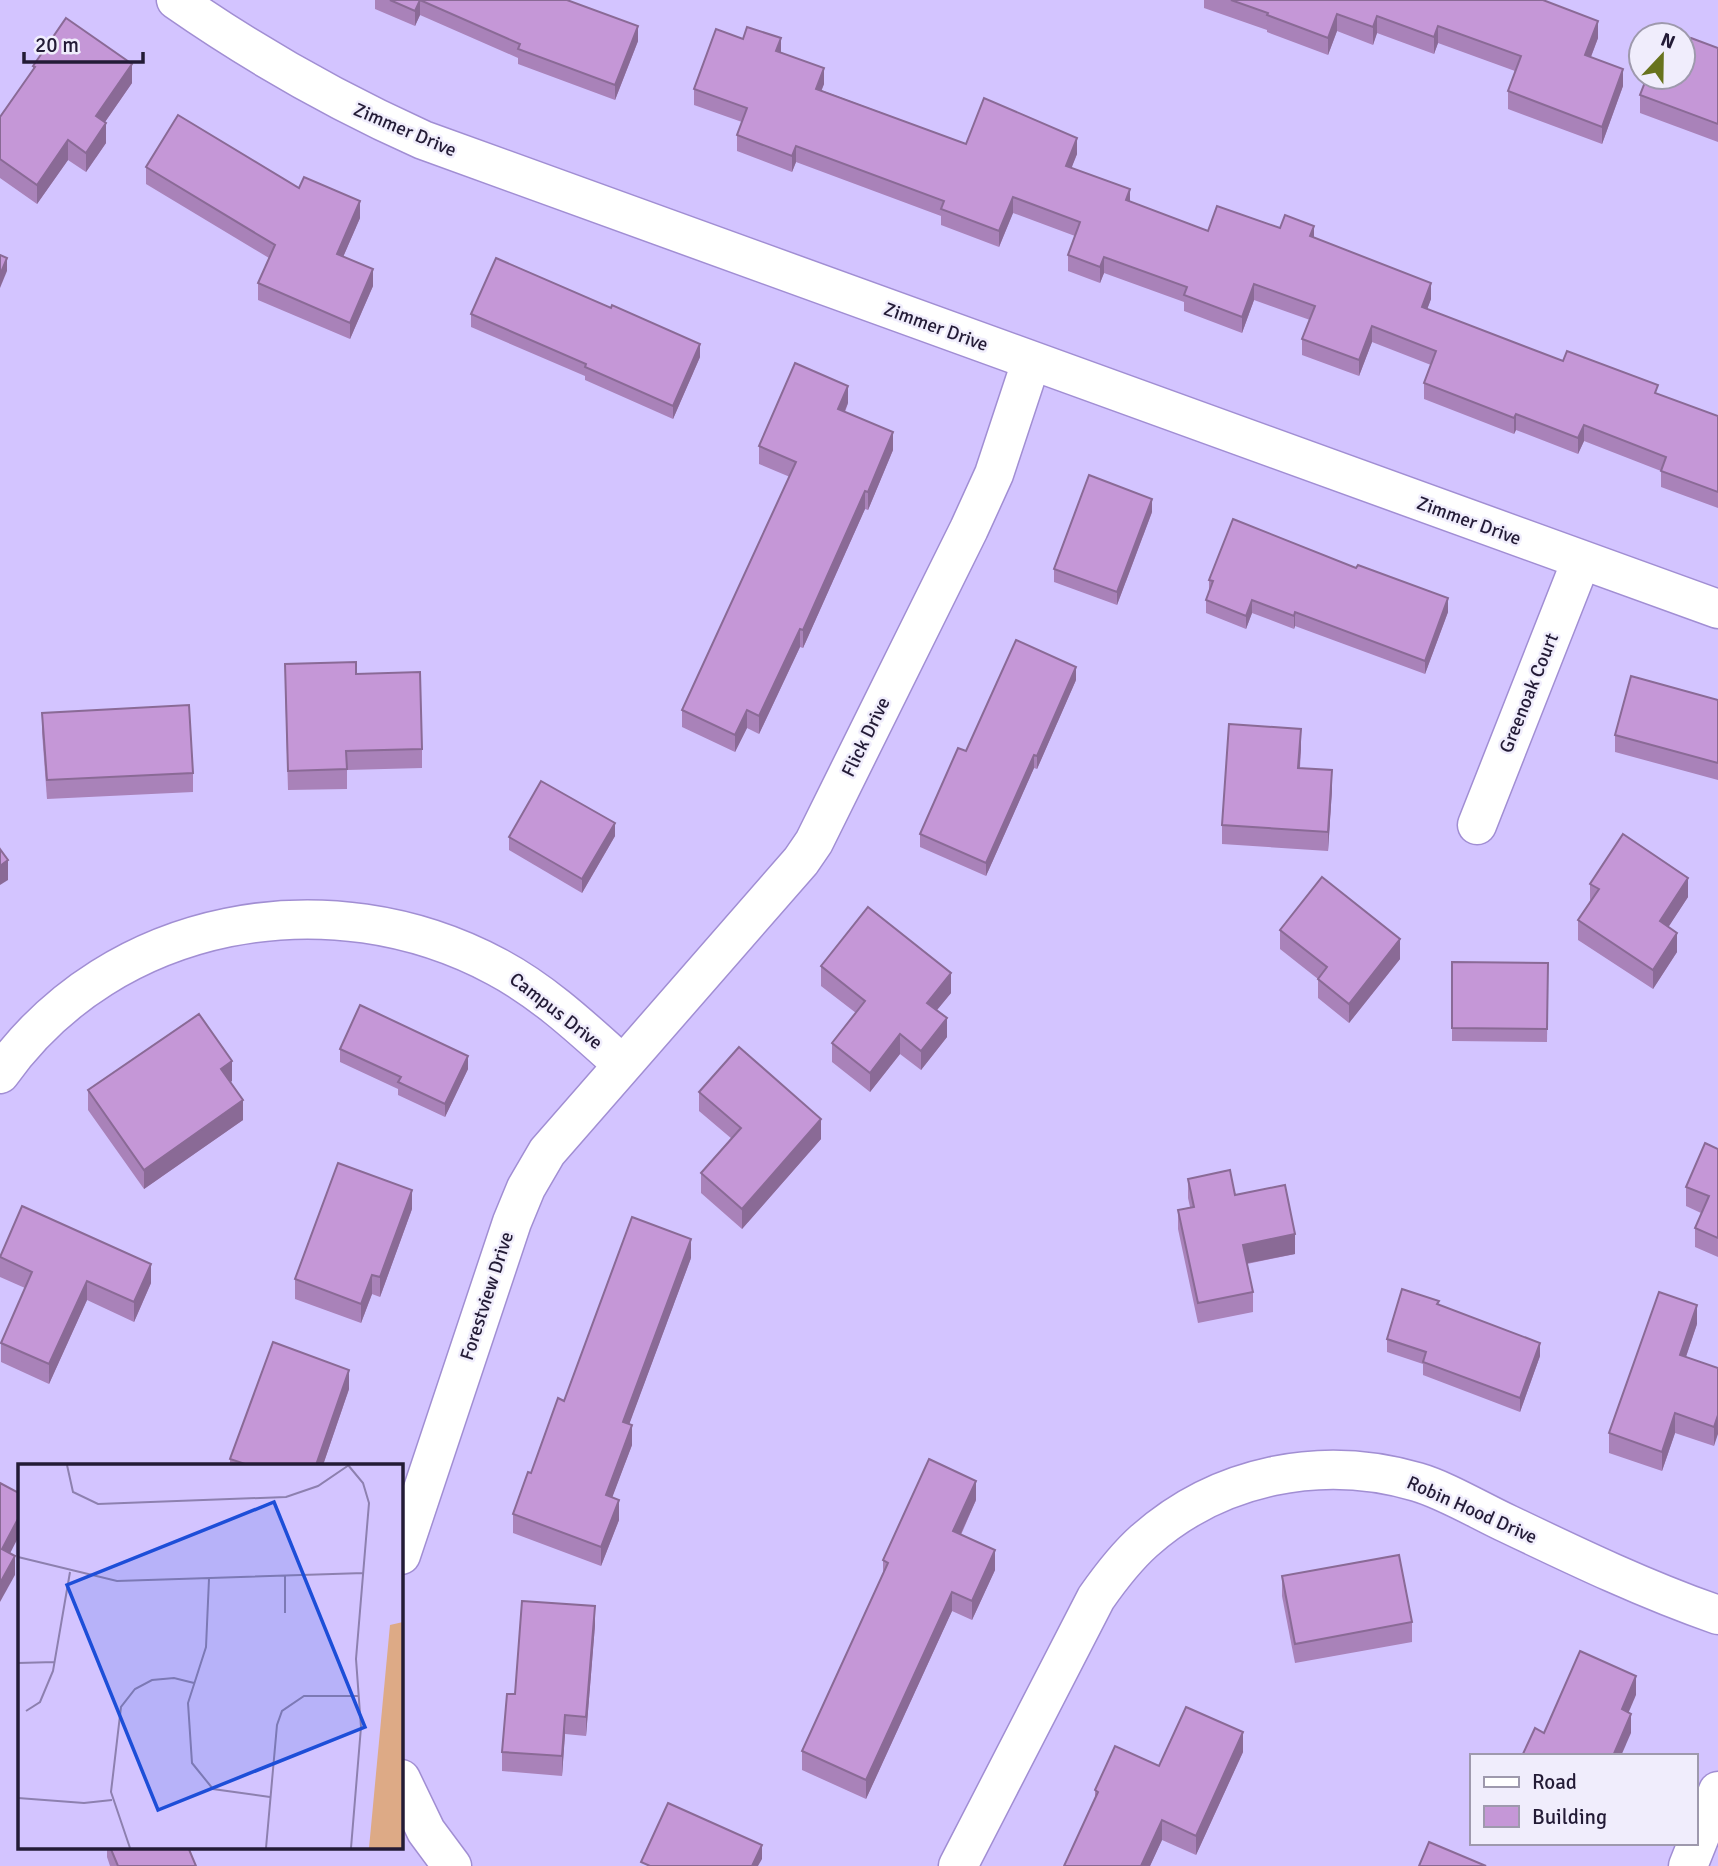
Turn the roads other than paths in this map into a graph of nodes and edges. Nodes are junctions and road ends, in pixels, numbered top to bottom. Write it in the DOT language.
graph roads {
  1 [pos="176,0"];
  2 [pos="1031,362"];
  3 [pos="1581,561"];
  4 [pos="1718,609"];
  5 [pos="1477,825"];
  6 [pos="622,1064"];
  7 [pos="0,1074"];
  8 [pos="402,1552"];
  9 [pos="1718,1615"];
  10 [pos="402,1781"];
  11 [pos="1718,1791"];
  12 [pos="1697,1844"];
  13 [pos="1696,1845"];
  14 [pos="452,1866"];
  15 [pos="958,1866"];
  16 [pos="1688,1866"];
  1 -- 2 [label="street, Zimmer Drive"];
  2 -- 3 [label="street, Zimmer Drive"];
  2 -- 6 [label="street, Flick Drive"];
  3 -- 4 [label="street, Zimmer Drive"];
  3 -- 5 [label="street, Greenoak Court"];
  6 -- 7 [label="street, Campus Drive"];
  6 -- 8 [label="street, Forestview Drive"];
  9 -- 15 [label="street, Robin Hood Drive"];
  10 -- 14 [label="street"];
  11 -- 12 [label="street"];
  13 -- 16 [label="street"];
}
